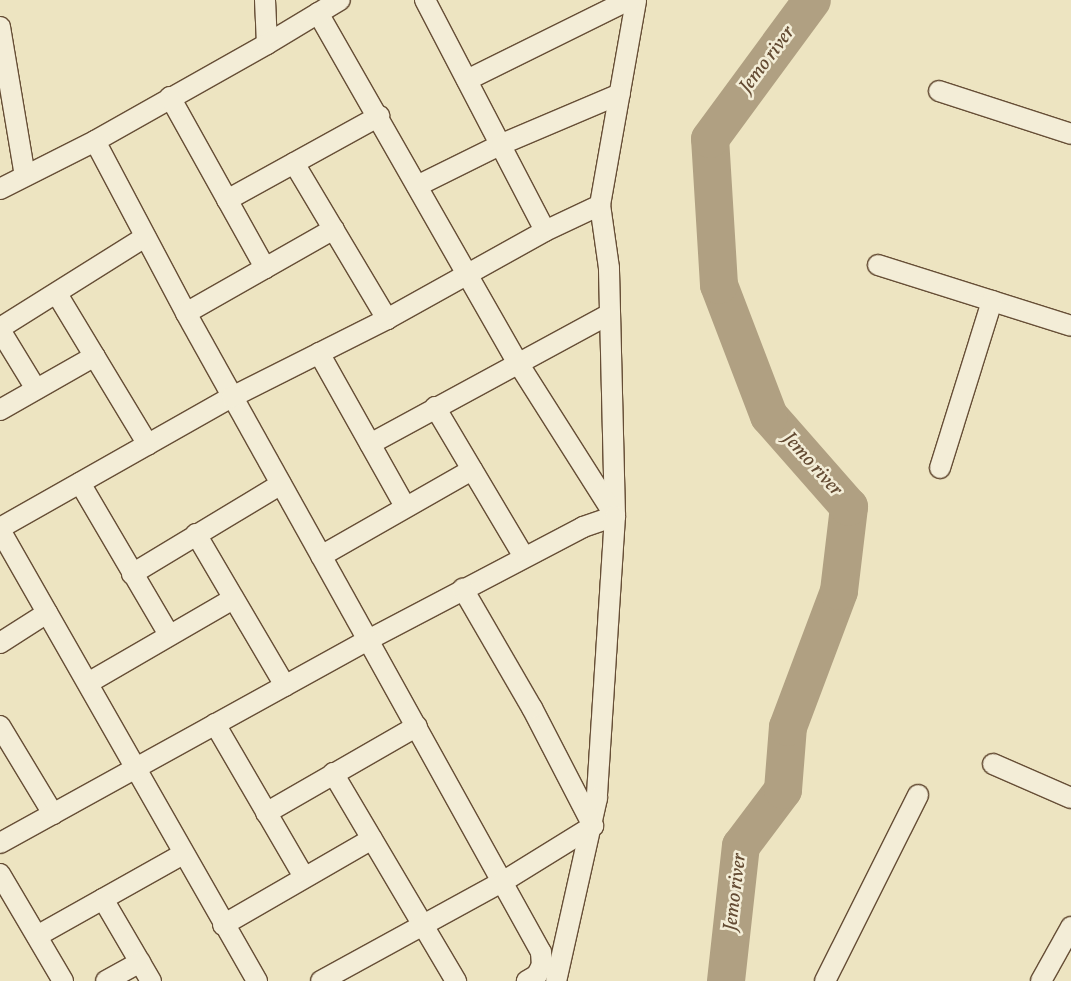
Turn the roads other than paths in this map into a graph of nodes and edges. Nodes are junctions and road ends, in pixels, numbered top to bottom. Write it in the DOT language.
graph roads {
  1 [pos="265,0"];
  2 [pos="340,0"];
  3 [pos="425,0"];
  4 [pos="629,0"];
  5 [pos="636,0"];
  6 [pos="318,13"];
  7 [pos="0,27"];
  8 [pos="267,44"];
  9 [pos="467,80"];
  10 [pos="939,91"];
  11 [pos="620,94"];
  12 [pos="170,97"];
  13 [pos="379,116"];
  14 [pos="1071,134"];
  15 [pos="94,142"];
  16 [pos="502,144"];
  17 [pos="294,163"];
  18 [pos="25,176"];
  19 [pos="418,186"];
  20 [pos="0,188"];
  21 [pos="227,200"];
  22 [pos="600,205"];
  23 [pos="334,229"];
  24 [pos="545,231"];
  25 [pos="145,237"];
  26 [pos="878,265"];
  27 [pos="265,268"];
  28 [pos="467,275"];
  29 [pos="58,294"];
  30 [pos="992,301"];
  31 [pos="186,313"];
  32 [pos="608,315"];
  33 [pos="387,319"];
  34 [pos="1071,326"];
  35 [pos="0,329"];
  36 [pos="319,353"];
  37 [pos="95,356"];
  38 [pos="518,363"];
  39 [pos="36,389"];
  40 [pos="232,397"];
  41 [pos="435,407"];
  42 [pos="0,410"];
  43 [pos="370,444"];
  44 [pos="148,445"];
  45 [pos="940,468"];
  46 [pos="472,470"];
  47 [pos="80,483"];
  48 [pos="281,484"];
  49 [pos="405,506"];
  50 [pos="615,516"];
  51 [pos="0,529"];
  52 [pos="196,534"];
  53 [pos="321,556"];
  54 [pos="524,557"];
  55 [pos="132,574"];
  56 [pos="463,589"];
  57 [pos="233,599"];
  58 [pos="47,613"];
  59 [pos="169,635"];
  60 [pos="368,640"];
  61 [pos="0,643"];
  62 [pos="88,683"];
  63 [pos="285,686"];
  64 [pos="215,724"];
  65 [pos="417,726"];
  66 [pos="0,727"];
  67 [pos="993,764"];
  68 [pos="135,768"];
  69 [pos="333,774"];
  70 [pos="918,795"];
  71 [pos="1071,798"];
  72 [pos="266,813"];
  73 [pos="53,814"];
  74 [pos="593,826"];
  75 [pos="372,839"];
  76 [pos="0,843"];
  77 [pos="182,854"];
  78 [pos="0,874"];
  79 [pos="304,877"];
  80 [pos="504,881"];
  81 [pos="103,898"];
  82 [pos="223,925"];
  83 [pos="423,925"];
  84 [pos="1071,927"];
  85 [pos="37,936"];
  86 [pos="562,958"];
  87 [pos="140,962"];
  88 [pos="542,965"];
  89 [pos="63,981"];
  90 [pos="106,981"];
  91 [pos="152,981"];
  92 [pos="257,981"];
  93 [pos="321,981"];
  94 [pos="456,981"];
  95 [pos="527,981"];
  96 [pos="556,981"];
  97 [pos="825,981"];
  98 [pos="1041,981"];
  1 -- 8 [label="street"];
  2 -- 6 [label="street"];
  3 -- 9 [label="street"];
  4 -- 9 [label="street"];
  5 -- 11 [label="street"];
  6 -- 8 [label="street"];
  6 -- 13 [label="street"];
  7 -- 18 [label="street"];
  8 -- 12 [label="street"];
  9 -- 16 [label="street"];
  10 -- 14 [label="street"];
  11 -- 16 [label="street"];
  11 -- 22 [label="street"];
  12 -- 15 [label="street"];
  12 -- 21 [label="street"];
  13 -- 17 [label="street"];
  13 -- 19 [label="street"];
  15 -- 18 [label="street"];
  15 -- 25 [label="street"];
  16 -- 19 [label="street"];
  16 -- 24 [label="street"];
  17 -- 21 [label="street"];
  17 -- 23 [label="street"];
  18 -- 20 [label="street"];
  19 -- 28 [label="street"];
  21 -- 27 [label="street"];
  22 -- 24 [label="street"];
  22 -- 32 [label="street"];
  23 -- 27 [label="street"];
  23 -- 33 [label="street"];
  24 -- 28 [label="street"];
  25 -- 29 [label="street"];
  25 -- 31 [label="street"];
  26 -- 30 [label="street"];
  27 -- 31 [label="street"];
  28 -- 33 [label="street"];
  28 -- 38 [label="street"];
  29 -- 35 [label="street"];
  29 -- 37 [label="street"];
  30 -- 34 [label="street"];
  30 -- 45 [label="street"];
  31 -- 40 [label="street"];
  32 -- 38 [label="street"];
  32 -- 50 [label="street"];
  33 -- 36 [label="street"];
  35 -- 39 [label="street"];
  36 -- 40 [label="street"];
  36 -- 43 [label="street"];
  37 -- 39 [label="street"];
  37 -- 44 [label="street"];
  38 -- 41 [label="street"];
  38 -- 50 [label="street"];
  39 -- 42 [label="street"];
  40 -- 44 [label="street"];
  40 -- 48 [label="street"];
  41 -- 43 [label="street"];
  41 -- 46 [label="street"];
  43 -- 49 [label="street"];
  44 -- 47 [label="street"];
  46 -- 49 [label="street"];
  46 -- 54 [label="street"];
  47 -- 51 [label="street"];
  47 -- 55 [label="street"];
  48 -- 52 [label="street"];
  48 -- 53 [label="street"];
  49 -- 53 [label="street"];
  50 -- 54 [label="street"];
  50 -- 74 [label="street"];
  51 -- 58 [label="street"];
  52 -- 55 [label="street"];
  52 -- 57 [label="street"];
  53 -- 60 [label="street"];
  54 -- 56 [label="street"];
  55 -- 59 [label="street"];
  56 -- 60 [label="street"];
  56 -- 74 [label="street"];
  57 -- 59 [label="street"];
  57 -- 63 [label="street"];
  58 -- 61 [label="street"];
  58 -- 62 [label="street"];
  59 -- 62 [label="street"];
  60 -- 63 [label="street"];
  60 -- 65 [label="street"];
  62 -- 68 [label="street"];
  63 -- 64 [label="street"];
  64 -- 68 [label="street"];
  64 -- 72 [label="street"];
  65 -- 69 [label="street"];
  65 -- 80 [label="street"];
  66 -- 73 [label="street"];
  67 -- 71 [label="street"];
  68 -- 73 [label="street"];
  68 -- 77 [label="street"];
  69 -- 72 [label="street"];
  69 -- 75 [label="street"];
  70 -- 97 [label="street"];
  72 -- 79 [label="street"];
  73 -- 76 [label="street"];
  74 -- 80 [label="street"];
  74 -- 86 [label="street"];
  75 -- 79 [label="street"];
  75 -- 83 [label="street"];
  77 -- 81 [label="street"];
  77 -- 82 [label="street"];
  78 -- 85 [label="street"];
  79 -- 82 [label="street"];
  80 -- 83 [label="street"];
  80 -- 88 [label="street"];
  81 -- 85 [label="street"];
  81 -- 87 [label="street"];
  82 -- 92 [label="street"];
  83 -- 93 [label="street"];
  83 -- 94 [label="street"];
  84 -- 98 [label="street"];
  85 -- 89 [label="street"];
  86 -- 88 [label="street"];
  86 -- 96 [label="street"];
  87 -- 90 [label="street"];
  87 -- 91 [label="street"];
  88 -- 95 [label="street"];
}
